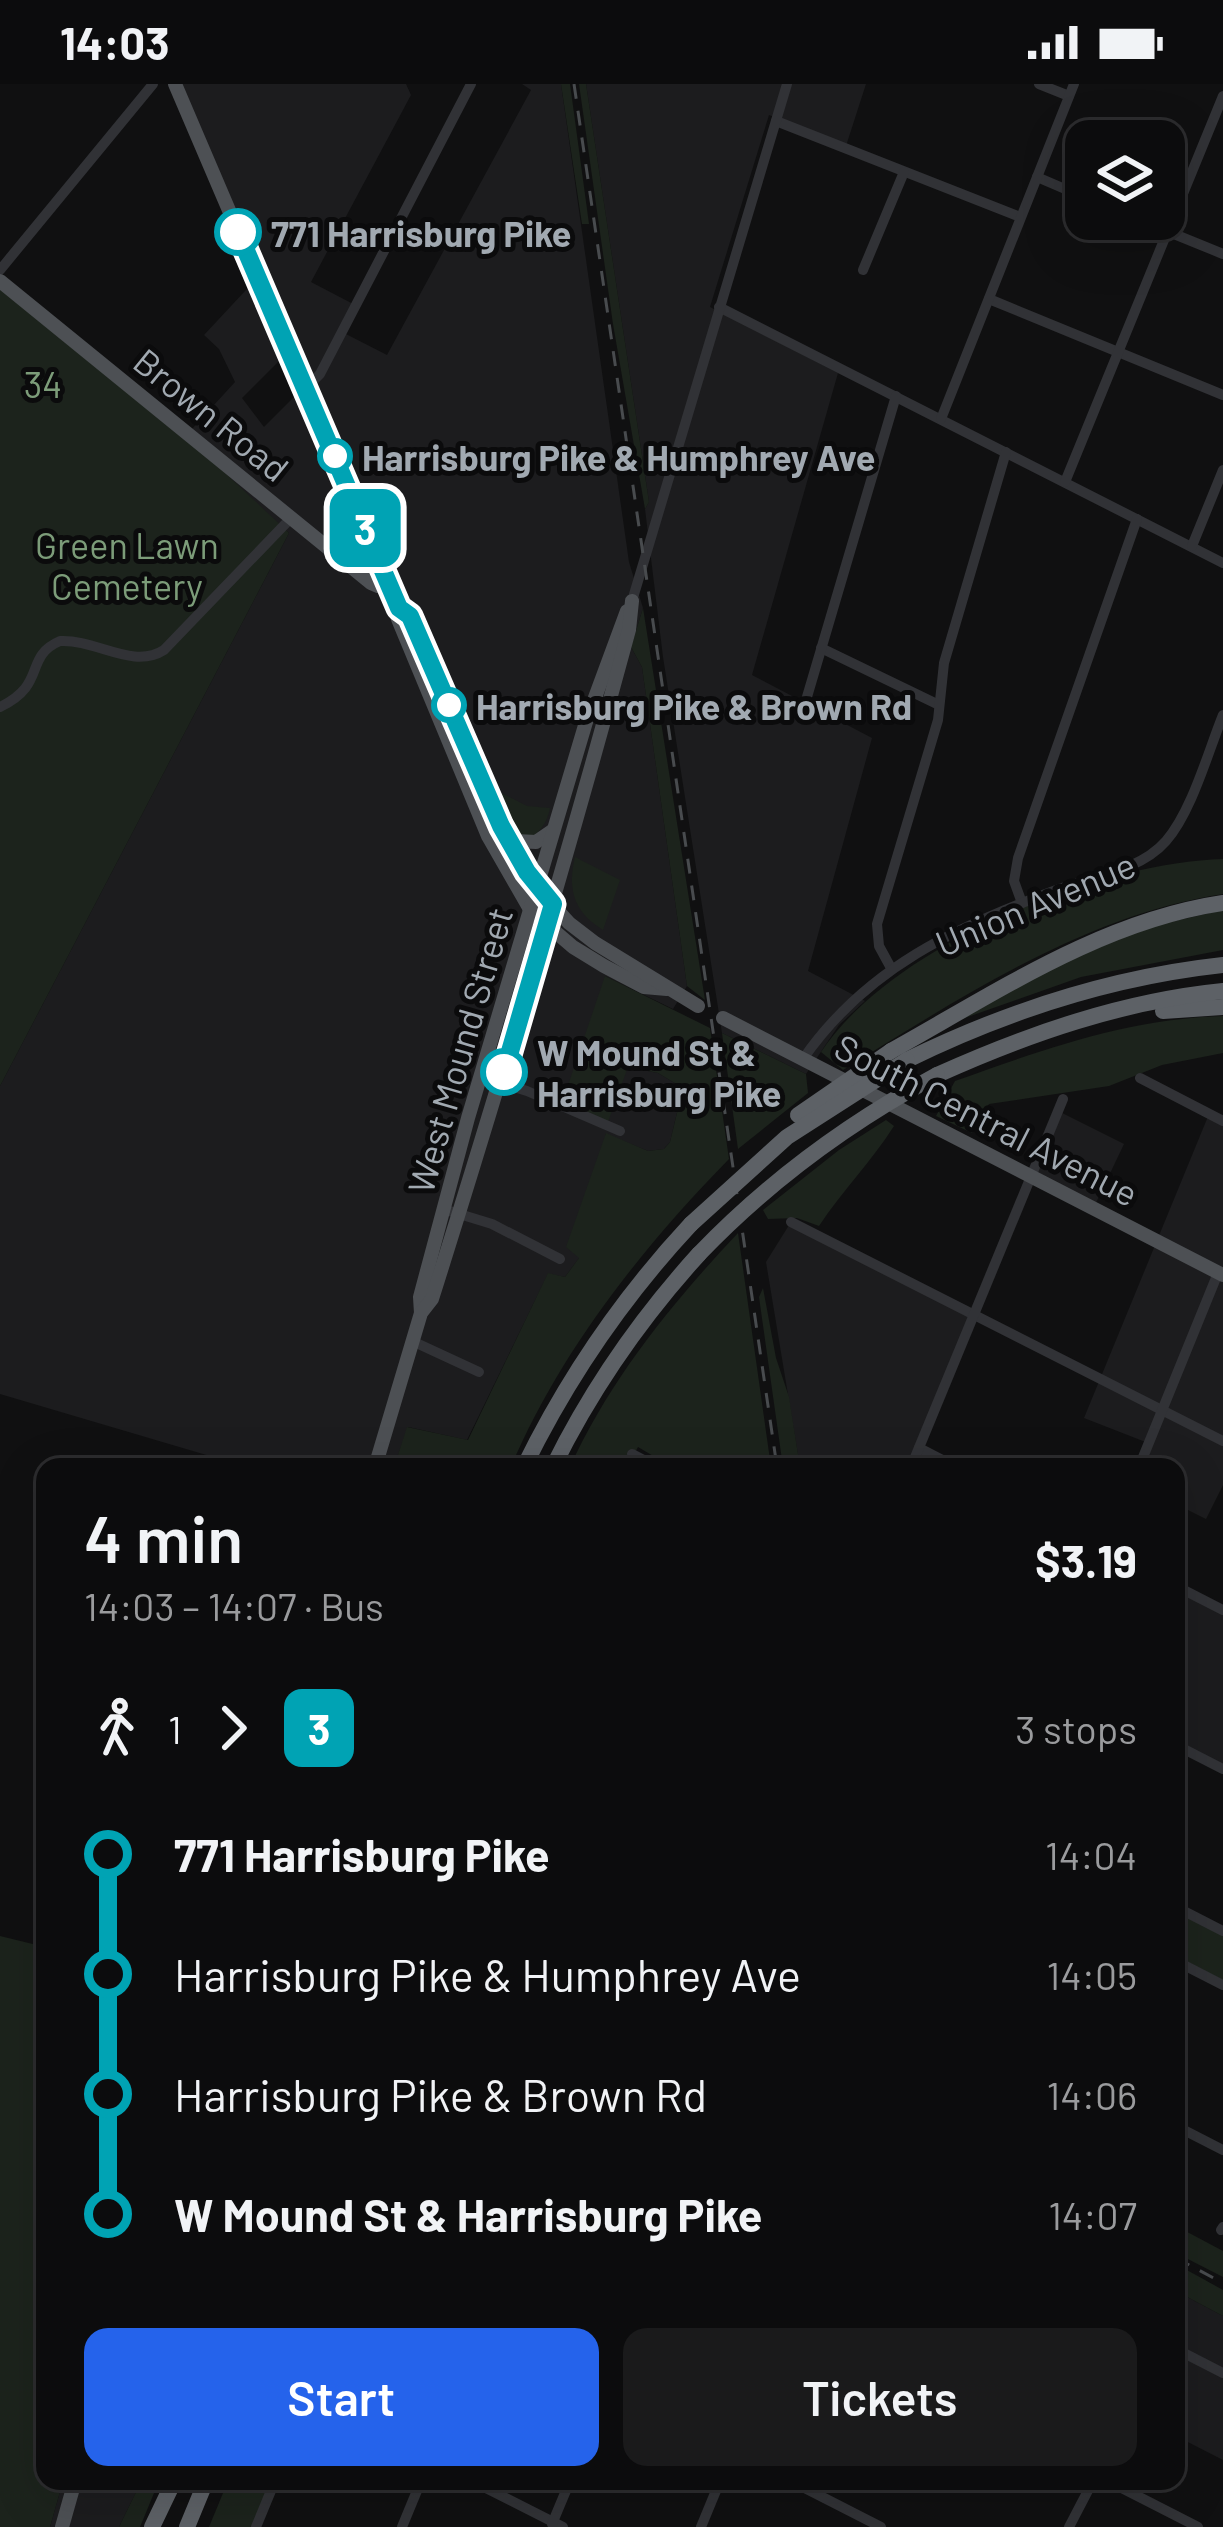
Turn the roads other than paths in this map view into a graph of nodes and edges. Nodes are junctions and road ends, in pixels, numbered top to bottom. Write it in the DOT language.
graph roads {
  1 [pos="153,84"];
  2 [pos="176,84"];
  3 [pos="471,84"];
  4 [pos="787,84"];
  5 [pos="1039,84"];
  6 [pos="1071,90"];
  7 [pos="1223,96"];
  8 [pos="776,121"];
  9 [pos="904,172"];
  10 [pos="1037,177"];
  11 [pos="1065,189"];
  12 [pos="1185,190"];
  13 [pos="1020,217"];
  14 [pos="1185,239"];
  15 [pos="1165,240"];
  16 [pos="1223,254"];
  17 [pos="0,270"];
  18 [pos="863,270"];
  19 [pos="0,281"];
  20 [pos="989,299"];
  21 [pos="719,307"];
  22 [pos="1118,353"];
  23 [pos="307,387"];
  24 [pos="1223,395"];
  25 [pos="896,397"];
  26 [pos="941,419"];
  27 [pos="1006,452"];
  28 [pos="1223,470"];
  29 [pos="1065,482"];
  30 [pos="291,518"];
  31 [pos="1138,519"];
  32 [pos="1192,546"];
  33 [pos="1223,562"];
  34 [pos="388,582"];
  35 [pos="632,601"];
  36 [pos="399,608"];
  37 [pos="821,648"];
  38 [pos="939,705"];
  39 [pos="0,706"];
  40 [pos="804,706"];
  41 [pos="1223,715"];
  42 [pos="1206,757"];
  43 [pos="1223,764"];
  44 [pos="501,826"];
  45 [pos="555,827"];
  46 [pos="537,888"];
  47 [pos="1022,903"];
  48 [pos="1223,903"];
  49 [pos="553,904"];
  50 [pos="531,911"];
  51 [pos="547,926"];
  52 [pos="1223,964"];
  53 [pos="891,968"];
  54 [pos="668,989"];
  55 [pos="1223,991"];
  56 [pos="698,1006"];
  57 [pos="1223,1007"];
  58 [pos="1102,1014"];
  59 [pos="723,1018"];
  60 [pos="899,1055"];
  61 [pos="803,1059"];
  62 [pos="480,1076"];
  63 [pos="1140,1078"];
  64 [pos="500,1083"];
  65 [pos="1063,1099"];
  66 [pos="1223,1121"];
  67 [pos="620,1131"];
  68 [pos="1031,1174"];
  69 [pos="443,1209"];
  70 [pos="459,1214"];
  71 [pos="791,1222"];
  72 [pos="560,1259"];
  73 [pos="1222,1270"];
  74 [pos="421,1313"];
  75 [pos="972,1315"];
  76 [pos="412,1341"];
  77 [pos="479,1372"];
  78 [pos="1162,1410"];
  79 [pos="1223,1441"];
  80 [pos="919,1448"];
  81 [pos="632,1454"];
  82 [pos="378,1458"];
  83 [pos="528,1458"];
  84 [pos="558,1458"];
  85 [pos="640,1458"];
  86 [pos="915,1458"];
  87 [pos="938,1458"];
  88 [pos="1143,1458"];
  89 [pos="1185,1591"];
  90 [pos="1223,1610"];
  91 [pos="1185,1750"];
  92 [pos="1223,1769"];
  93 [pos="1185,1912"];
  94 [pos="1223,1931"];
  95 [pos="1185,1966"];
  96 [pos="1223,1985"];
  97 [pos="1185,2131"];
  98 [pos="1223,2150"];
  99 [pos="1185,2354"];
  100 [pos="1223,2373"];
  101 [pos="72,2490"];
  102 [pos="170,2490"];
  103 [pos="202,2490"];
  104 [pos="271,2490"];
  105 [pos="417,2490"];
  106 [pos="489,2490"];
  107 [pos="567,2490"];
  108 [pos="717,2490"];
  109 [pos="809,2490"];
  110 [pos="1088,2490"];
  111 [pos="1126,2490"];
  112 [pos="555,2525"];
  113 [pos="62,2527"];
  114 [pos="152,2527"];
  115 [pos="187,2527"];
  116 [pos="256,2527"];
  117 [pos="402,2527"];
  118 [pos="701,2527"];
  119 [pos="881,2527"];
  120 [pos="1069,2527"];
  121 [pos="1198,2527"];
  1 -- 17 [label="street"];
  2 -- 23 [label="main road"];
  3 -- 23 [label="street"];
  4 -- 8 [label="street, West Mound Street"];
  5 -- 6 [label="street"];
  6 -- 10 [label="street"];
  7 -- 12 [label="street"];
  8 -- 9 [label="street"];
  8 -- 21 [label="street, West Mound Street"];
  9 -- 13 [label="street"];
  9 -- 18 [label="street"];
  10 -- 11 [label="street"];
  10 -- 13 [label="street"];
  13 -- 20 [label="street"];
  14 -- 16 [label="street"];
  15 -- 22 [label="street"];
  19 -- 30 [label="main road, Brown Road"];
  20 -- 22 [label="street"];
  20 -- 26 [label="street"];
  21 -- 25 [label="street"];
  21 -- 35 [label="street, West Mound Street"];
  22 -- 24 [label="street"];
  22 -- 29 [label="street"];
  23 -- 34 [label="main road"];
  25 -- 26 [label="street"];
  25 -- 37 [label="street"];
  26 -- 27 [label="street"];
  27 -- 29 [label="street"];
  27 -- 38 [label="street"];
  28 -- 32 [label="street"];
  29 -- 31 [label="street"];
  30 -- 34 [label="main road, Brown Road"];
  30 -- 39 [label="street"];
  31 -- 32 [label="street"];
  31 -- 47 [label="street"];
  32 -- 33 [label="street"];
  34 -- 36 [label="main road"];
  35 -- 45 [label="main road, West Mound Street"];
  35 -- 49 [label="main road, West Mound Street"];
  36 -- 44 [label="main road"];
  36 -- 50 [label="main road"];
  37 -- 38 [label="street"];
  37 -- 40 [label="street"];
  38 -- 53 [label="street"];
  41 -- 42 [label="street, Union Avenue"];
  42 -- 43 [label="street"];
  42 -- 47 [label="street, Union Avenue"];
  44 -- 45 [label="main road"];
  44 -- 46 [label="main road"];
  45 -- 46 [label="main road, West Mound Street"];
  46 -- 49 [label="main road"];
  46 -- 50 [label="main road, West Mound Street"];
  47 -- 53 [label="street, Union Avenue"];
  48 -- 60 [label="highway"];
  49 -- 51 [label="main road, West Mound Street"];
  49 -- 54 [label="main road"];
  50 -- 51 [label="main road"];
  50 -- 62 [label="main road, West Mound Street"];
  51 -- 54 [label="main road"];
  51 -- 64 [label="main road, West Mound Street"];
  52 -- 60 [label="highway"];
  53 -- 61 [label="street, Union Avenue"];
  54 -- 56 [label="main road"];
  55 -- 58 [label="highway"];
  57 -- 58 [label="highway"];
  58 -- 84 [label="highway, bridge"];
  59 -- 61 [label="main road, South Central Avenue"];
  60 -- 83 [label="highway, bridge"];
  61 -- 68 [label="main road, South Central Avenue"];
  62 -- 64 [label="street"];
  62 -- 69 [label="main road, West Mound Street"];
  63 -- 66 [label="street"];
  64 -- 67 [label="street"];
  64 -- 70 [label="main road, West Mound Street"];
  65 -- 68 [label="street"];
  68 -- 73 [label="main road, South Central Avenue"];
  68 -- 75 [label="street"];
  69 -- 70 [label="street"];
  69 -- 74 [label="main road, West Mound Street"];
  70 -- 72 [label="street"];
  70 -- 74 [label="main road, West Mound Street"];
  71 -- 75 [label="street"];
  73 -- 78 [label="street"];
  74 -- 76 [label="main road, West Mound Street"];
  75 -- 78 [label="street"];
  75 -- 80 [label="street"];
  76 -- 77 [label="street"];
  76 -- 82 [label="main road, West Mound Street"];
  78 -- 79 [label="street"];
  78 -- 88 [label="street"];
  80 -- 86 [label="street"];
  80 -- 87 [label="street"];
  81 -- 85 [label="street"];
  89 -- 90 [label="street"];
  91 -- 92 [label="street"];
  93 -- 94 [label="street"];
  95 -- 96 [label="street"];
  97 -- 98 [label="street"];
  99 -- 100 [label="street"];
  101 -- 113 [label="main road"];
  102 -- 114 [label="highway"];
  103 -- 115 [label="highway"];
  104 -- 116 [label="street"];
  105 -- 117 [label="street"];
  106 -- 112 [label="street"];
  107 -- 112 [label="street"];
  108 -- 118 [label="street"];
  109 -- 119 [label="street"];
  110 -- 120 [label="street"];
  111 -- 121 [label="street"];
}
